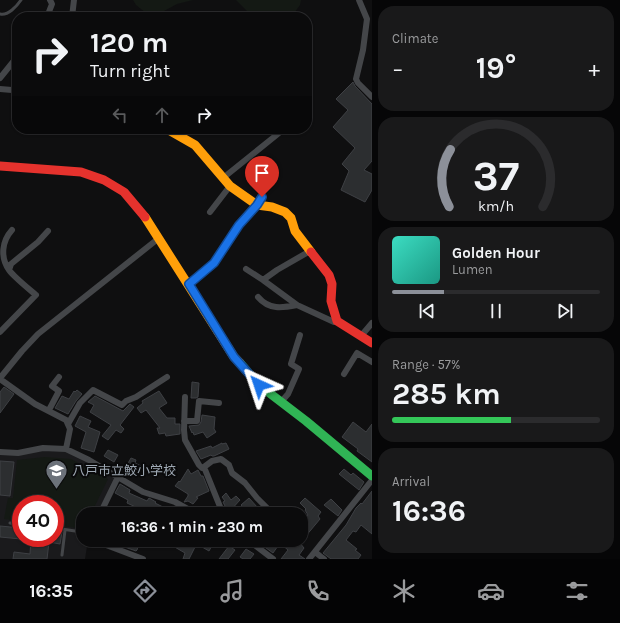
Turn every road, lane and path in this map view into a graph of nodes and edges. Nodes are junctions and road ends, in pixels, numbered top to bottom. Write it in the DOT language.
graph roads {
  1 [pos="22,0"];
  2 [pos="50,0"];
  3 [pos="74,0"];
  4 [pos="359,0"];
  5 [pos="49,12"];
  6 [pos="73,12"];
  7 [pos="0,14"];
  8 [pos="370,19"];
  9 [pos="12,63"];
  10 [pos="0,78"];
  11 [pos="0,89"];
  12 [pos="12,90"];
  13 [pos="372,97"];
  14 [pos="176,134"];
  15 [pos="278,134"];
  16 [pos="0,166"];
  17 [pos="223,178"];
  18 [pos="230,186"];
  19 [pos="259,201"];
  20 [pos="210,212"];
  21 [pos="12,230"];
  22 [pos="48,231"];
  23 [pos="159,238"];
  24 [pos="1,251"];
  25 [pos="310,251"];
  26 [pos="246,269"];
  27 [pos="9,270"];
  28 [pos="263,280"];
  29 [pos="189,284"];
  30 [pos="258,297"];
  31 [pos="297,305"];
  32 [pos="337,321"];
  33 [pos="372,323"];
  34 [pos="0,332"];
  35 [pos="300,335"];
  36 [pos="361,336"];
  37 [pos="372,343"];
  38 [pos="372,362"];
  39 [pos="344,374"];
  40 [pos="59,376"];
  41 [pos="167,377"];
  42 [pos="0,379"];
  43 [pos="185,397"];
  44 [pos="281,402"];
  45 [pos="219,403"];
  46 [pos="49,410"];
  47 [pos="184,421"];
  48 [pos="68,424"];
  49 [pos="66,449"];
  50 [pos="0,452"];
  51 [pos="204,467"];
  52 [pos="372,476"];
  53 [pos="118,477"];
  54 [pos="372,480"];
  55 [pos="103,507"];
  56 [pos="184,507"];
  57 [pos="220,507"];
  58 [pos="266,507"];
  59 [pos="65,530"];
  60 [pos="76,532"];
  61 [pos="111,547"];
  62 [pos="257,547"];
  63 [pos="315,552"];
  64 [pos="62,555"];
  65 [pos="143,559"];
  66 [pos="273,559"];
  67 [pos="309,559"];
  68 [pos="324,559"];
  1 -- 7 [label="lane"];
  2 -- 5 [label="street"];
  3 -- 6 [label="street"];
  4 -- 8 [label="street"];
  8 -- 13 [label="street"];
  9 -- 10 [label="street"];
  11 -- 12 [label="street"];
  14 -- 17 [label="street"];
  15 -- 17 [label="street"];
  16 -- 23 [label="street"];
  17 -- 18 [label="street"];
  18 -- 19 [label="street"];
  18 -- 20 [label="street"];
  19 -- 25 [label="street"];
  19 -- 29 [label="street"];
  21 -- 24 [label="street"];
  22 -- 27 [label="street"];
  23 -- 29 [label="street"];
  23 -- 42 [label="street"];
  24 -- 27 [label="street"];
  25 -- 28 [label="street"];
  25 -- 32 [label="street"];
  26 -- 28 [label="street"];
  27 -- 34 [label="street"];
  28 -- 31 [label="street"];
  29 -- 44 [label="street"];
  30 -- 31 [label="street"];
  31 -- 32 [label="street"];
  32 -- 36 [label="street"];
  33 -- 36 [label="street"];
  35 -- 44 [label="street"];
  36 -- 37 [label="street"];
  38 -- 39 [label="street"];
  40 -- 46 [label="street"];
  41 -- 48 [label="street"];
  42 -- 46 [label="street"];
  43 -- 47 [label="street"];
  44 -- 52 [label="street"];
  45 -- 47 [label="street"];
  46 -- 48 [label="street"];
  47 -- 51 [label="street"];
  48 -- 49 [label="street"];
  49 -- 50 [label="street"];
  49 -- 53 [label="street"];
  51 -- 57 [label="street"];
  51 -- 58 [label="street"];
  53 -- 55 [label="street"];
  53 -- 56 [label="street"];
  54 -- 63 [label="street"];
  59 -- 60 [label="lane"];
  59 -- 64 [label="lane"];
  61 -- 65 [label="street"];
  62 -- 66 [label="street"];
  63 -- 67 [label="street"];
  63 -- 68 [label="street"];
}
